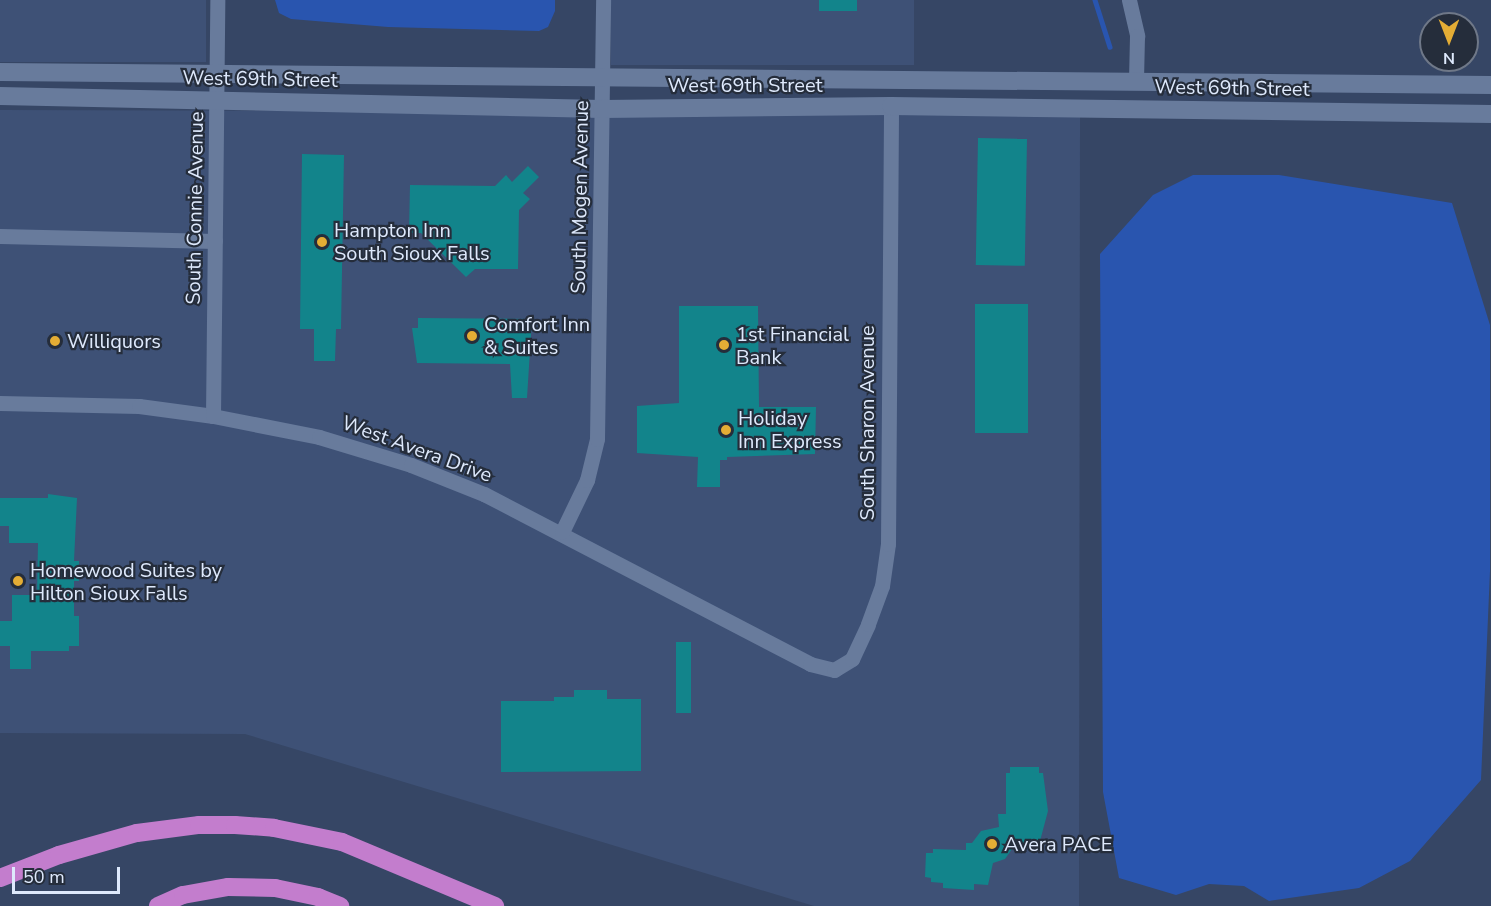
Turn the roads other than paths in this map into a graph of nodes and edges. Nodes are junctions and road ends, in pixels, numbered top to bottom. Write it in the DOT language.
graph roads {
  1 [pos="217,0"];
  2 [pos="603,0"];
  3 [pos="1129,0"];
  4 [pos="0,72"];
  5 [pos="217,76"];
  6 [pos="602,78"];
  7 [pos="1136,81"];
  8 [pos="1491,85"];
  9 [pos="0,96"];
  10 [pos="217,101"];
  11 [pos="891,106"];
  12 [pos="602,109"];
  13 [pos="1491,114"];
  14 [pos="0,236"];
  15 [pos="215,241"];
  16 [pos="0,403"];
  17 [pos="213,416"];
  18 [pos="562,532"];
  19 [pos="786,651"];
  20 [pos="59,855"];
  21 [pos="0,868"];
  22 [pos="0,878"];
  23 [pos="158,906"];
  24 [pos="340,906"];
  25 [pos="495,906"];
  1 -- 5 [label="street, South Connie Avenue"];
  2 -- 6 [label="street, South Mogen Avenue"];
  3 -- 7 [label="street"];
  4 -- 5 [label="street, West 69th Street"];
  5 -- 6 [label="street, West 69th Street"];
  5 -- 10 [label="street, South Connie Avenue"];
  6 -- 7 [label="street, West 69th Street"];
  6 -- 12 [label="street, South Mogen Avenue"];
  7 -- 8 [label="street, West 69th Street"];
  9 -- 10 [label="street, West 69th Street"];
  10 -- 12 [label="street, West 69th Street"];
  10 -- 15 [label="street, South Connie Avenue"];
  11 -- 12 [label="street, West 69th Street"];
  11 -- 13 [label="street, West 69th Street"];
  11 -- 19 [label="street, South Sharon Avenue"];
  12 -- 18 [label="street, South Mogen Avenue"];
  14 -- 15 [label="street"];
  15 -- 17 [label="street, South Connie Avenue"];
  16 -- 17 [label="street, West Avera Drive"];
  17 -- 18 [label="street, West Avera Drive"];
  18 -- 19 [label="street, West Avera Drive"];
  20 -- 21 [label="highway"];
  20 -- 22 [label="highway"];
  20 -- 25 [label="highway"];
  23 -- 24 [label="highway"];
}
